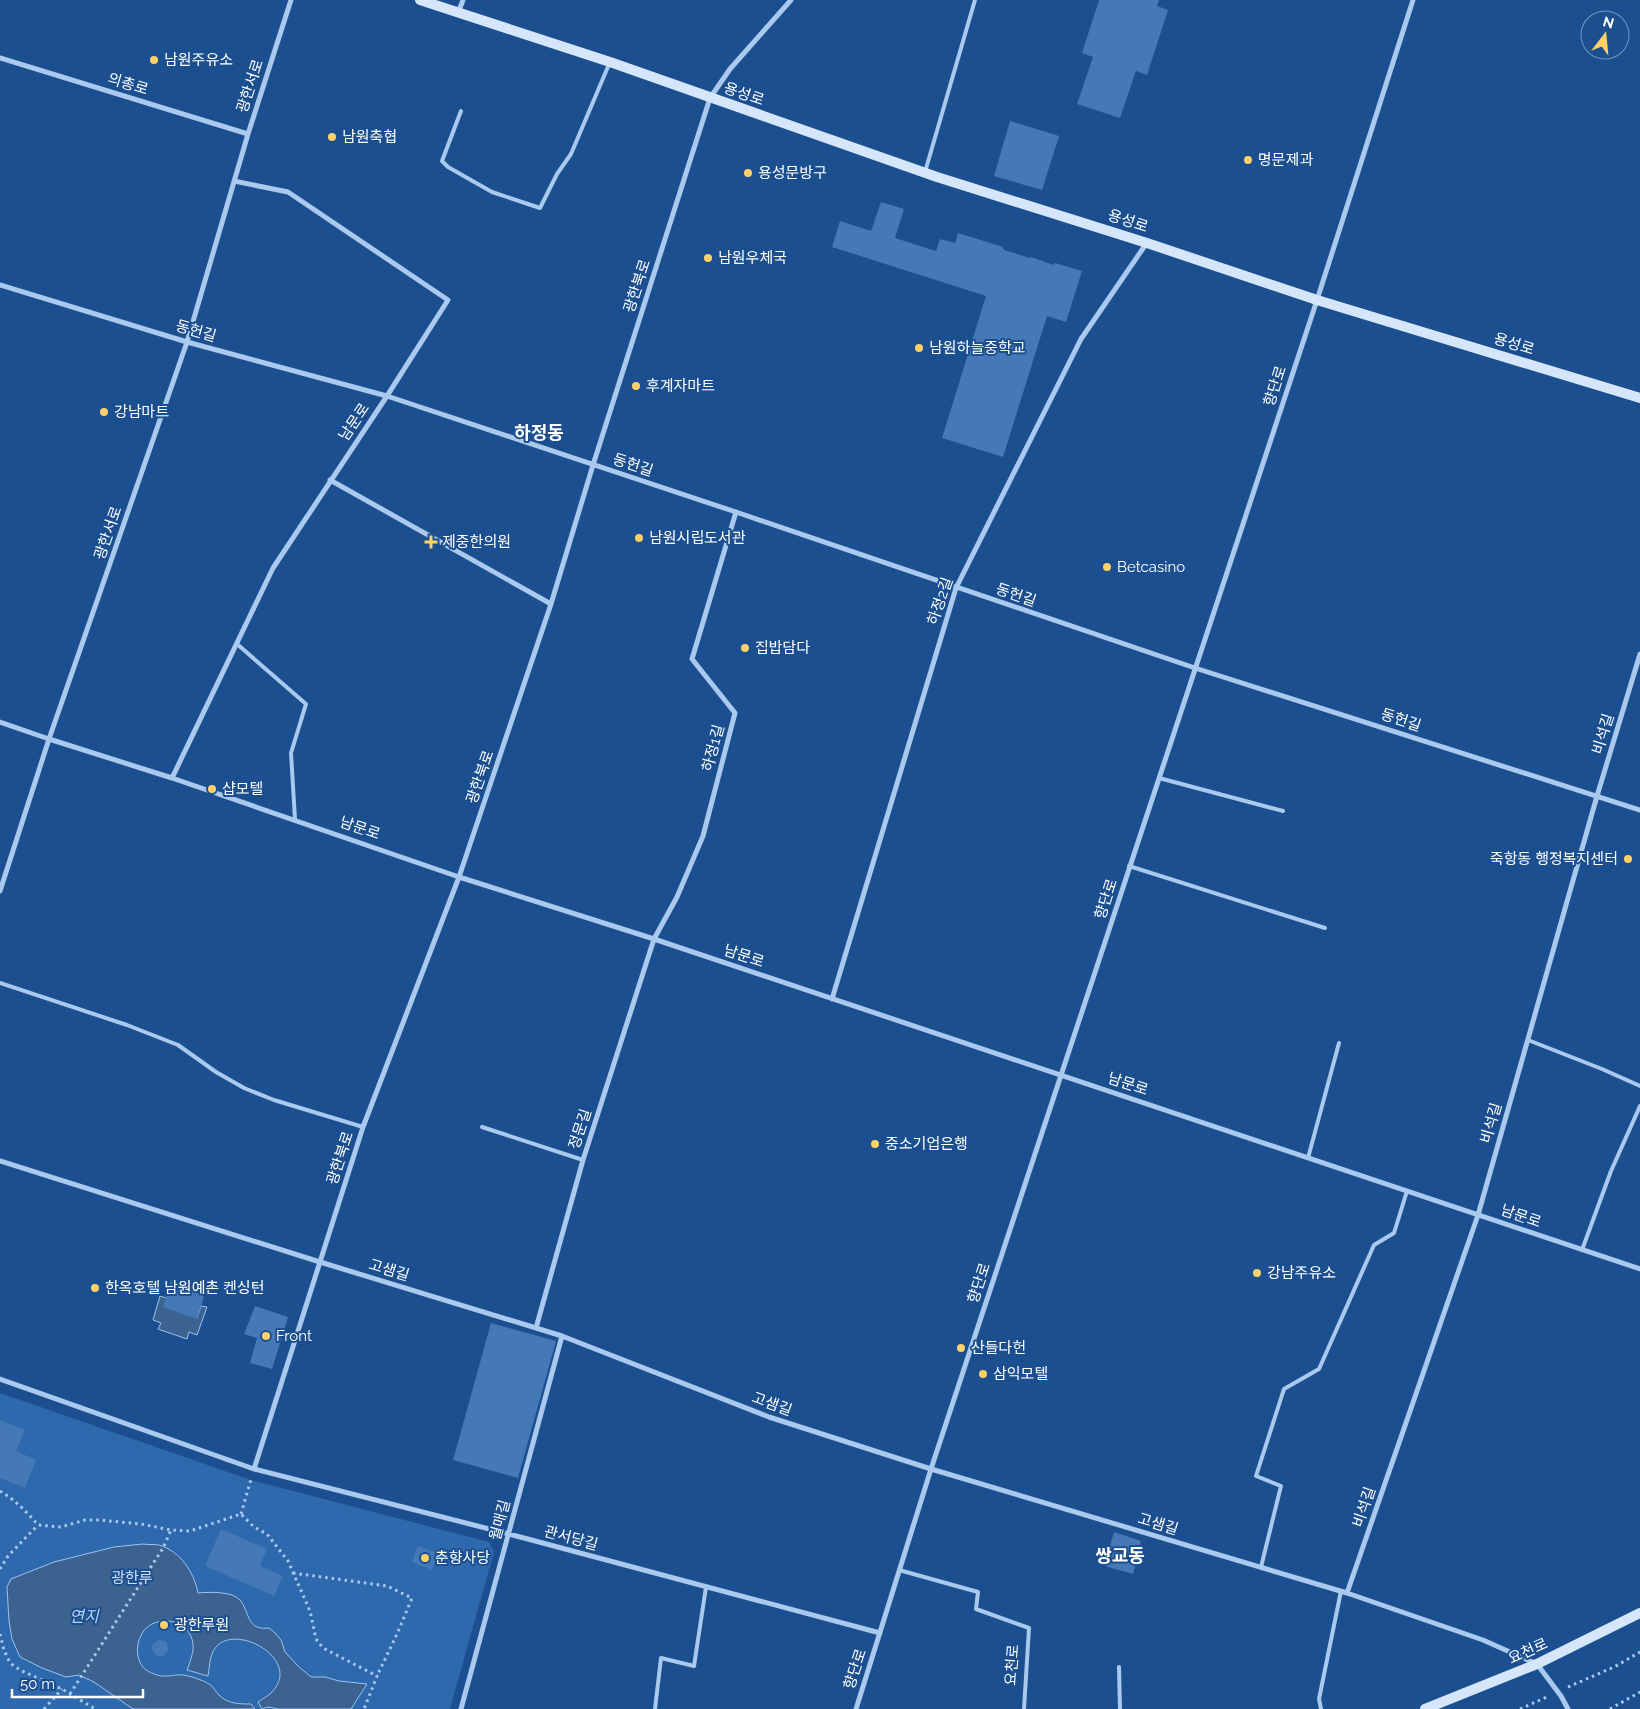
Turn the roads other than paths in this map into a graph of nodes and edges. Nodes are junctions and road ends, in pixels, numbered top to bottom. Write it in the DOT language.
graph roads {
  1 [pos="291,0"];
  2 [pos="420,0"];
  3 [pos="463,0"];
  4 [pos="791,0"];
  5 [pos="975,0"];
  6 [pos="1413,0"];
  7 [pos="458,13"];
  8 [pos="0,58"];
  9 [pos="610,62"];
  10 [pos="710,98"];
  11 [pos="461,111"];
  12 [pos="248,134"];
  13 [pos="925,172"];
  14 [pos="234,181"];
  15 [pos="1147,243"];
  16 [pos="0,285"];
  17 [pos="1317,300"];
  18 [pos="187,342"];
  19 [pos="387,396"];
  20 [pos="1640,398"];
  21 [pos="593,465"];
  22 [pos="330,480"];
  23 [pos="736,512"];
  24 [pos="956,588"];
  25 [pos="551,604"];
  26 [pos="237,644"];
  27 [pos="1640,654"];
  28 [pos="1195,668"];
  29 [pos="0,722"];
  30 [pos="49,739"];
  31 [pos="172,778"];
  32 [pos="1158,778"];
  33 [pos="1597,796"];
  34 [pos="1640,810"];
  35 [pos="1283,811"];
  36 [pos="295,819"];
  37 [pos="1130,866"];
  38 [pos="460,877"];
  39 [pos="0,891"];
  40 [pos="1325,928"];
  41 [pos="654,939"];
  42 [pos="0,983"];
  43 [pos="832,998"];
  44 [pos="1528,1040"];
  45 [pos="1339,1043"];
  46 [pos="1061,1075"];
  47 [pos="1640,1086"];
  48 [pos="1640,1106"];
  49 [pos="363,1127"];
  50 [pos="482,1128"];
  51 [pos="1308,1158"];
  52 [pos="583,1160"];
  53 [pos="0,1161"];
  54 [pos="1407,1191"];
  55 [pos="1478,1215"];
  56 [pos="1582,1250"];
  57 [pos="320,1262"];
  58 [pos="1640,1269"];
  59 [pos="536,1328"];
  60 [pos="562,1336"];
  61 [pos="0,1379"];
  62 [pos="254,1468"];
  63 [pos="931,1469"];
  64 [pos="509,1534"];
  65 [pos="1261,1567"];
  66 [pos="899,1570"];
  67 [pos="706,1587"];
  68 [pos="1340,1591"];
  69 [pos="1347,1593"];
  70 [pos="1640,1613"];
  71 [pos="880,1633"];
  72 [pos="1537,1664"];
  73 [pos="1119,1667"];
  74 [pos="461,1709"];
  75 [pos="655,1709"];
  76 [pos="856,1709"];
  77 [pos="1024,1709"];
  78 [pos="1120,1709"];
  79 [pos="1321,1709"];
  80 [pos="1425,1709"];
  81 [pos="1568,1709"];
  1 -- 12 [label="street, 광한서로"];
  2 -- 7 [label="street, 용성로"];
  3 -- 7 [label="street"];
  4 -- 10 [label="street, 광한북로"];
  5 -- 13 [label="lane"];
  6 -- 17 [label="street, 향단로"];
  7 -- 9 [label="street, 용성로"];
  8 -- 12 [label="street, 의총로"];
  9 -- 10 [label="street, 용성로"];
  9 -- 11 [label="lane"];
  10 -- 13 [label="street, 용성로"];
  10 -- 21 [label="street, 광한북로"];
  12 -- 14 [label="street, 광한서로"];
  13 -- 15 [label="street, 용성로"];
  14 -- 18 [label="street, 광한서로"];
  14 -- 19 [label="street"];
  15 -- 17 [label="street, 용성로"];
  15 -- 24 [label="street, 하정2길"];
  16 -- 18 [label="street, 동헌길"];
  17 -- 20 [label="street, 용성로"];
  17 -- 28 [label="street, 향단로"];
  18 -- 19 [label="street, 동헌길"];
  18 -- 30 [label="street, 광한서로"];
  19 -- 21 [label="street, 동헌길"];
  19 -- 22 [label="street, 남문로"];
  21 -- 23 [label="street, 동헌길"];
  21 -- 25 [label="street, 광한북로"];
  22 -- 25 [label="street"];
  22 -- 26 [label="street, 남문로"];
  23 -- 24 [label="street, 동헌길"];
  23 -- 41 [label="street, 하정1길"];
  24 -- 28 [label="street, 동헌길"];
  24 -- 43 [label="street, 하정2길"];
  25 -- 38 [label="street, 광한북로"];
  26 -- 31 [label="street, 남문로"];
  26 -- 36 [label="lane"];
  27 -- 33 [label="street, 비석길"];
  28 -- 32 [label="street, 향단로"];
  28 -- 33 [label="street, 동헌길"];
  29 -- 30 [label="street, 남문로"];
  30 -- 31 [label="street, 남문로"];
  30 -- 39 [label="street, 광한서로"];
  31 -- 36 [label="street, 남문로"];
  32 -- 35 [label="lane"];
  32 -- 37 [label="street, 향단로"];
  33 -- 34 [label="street, 동헌길"];
  33 -- 44 [label="street, 비석길"];
  36 -- 38 [label="street, 남문로"];
  37 -- 40 [label="lane, 향단로"];
  37 -- 46 [label="street, 향단로"];
  38 -- 41 [label="street, 남문로"];
  38 -- 49 [label="street, 광한북로"];
  41 -- 43 [label="street, 남문로"];
  41 -- 52 [label="street, 정문길"];
  42 -- 49 [label="lane"];
  43 -- 46 [label="street, 남문로"];
  44 -- 47 [label="lane"];
  44 -- 55 [label="street, 비석길"];
  45 -- 51 [label="lane"];
  46 -- 51 [label="street, 남문로"];
  46 -- 63 [label="street, 향단로"];
  48 -- 56 [label="lane"];
  49 -- 57 [label="street, 광한북로"];
  50 -- 52 [label="lane"];
  51 -- 54 [label="street, 남문로"];
  52 -- 59 [label="street, 정문길"];
  53 -- 57 [label="street, 고샘길"];
  54 -- 55 [label="street, 남문로"];
  54 -- 65 [label="lane"];
  55 -- 56 [label="street, 남문로"];
  55 -- 69 [label="street, 비석길"];
  56 -- 58 [label="street, 남문로"];
  57 -- 59 [label="street, 고샘길"];
  57 -- 62 [label="street, 광한북로"];
  59 -- 60 [label="street, 고샘길"];
  60 -- 63 [label="street, 고샘길"];
  60 -- 64 [label="street, 월매길"];
  61 -- 62 [label="street"];
  62 -- 64 [label="street, 관서당길"];
  63 -- 65 [label="street, 고샘길"];
  63 -- 66 [label="street, 향단로"];
  64 -- 67 [label="street, 관서당길"];
  64 -- 74 [label="street, 월매길"];
  65 -- 68 [label="street, 고샘길"];
  66 -- 71 [label="street, 향단로"];
  66 -- 77 [label="lane, 요천로"];
  67 -- 71 [label="street, 관서당길"];
  67 -- 75 [label="lane"];
  68 -- 69 [label="street, 고샘길"];
  68 -- 79 [label="lane"];
  69 -- 72 [label="street, 고샘길"];
  70 -- 72 [label="street, 요천로"];
  71 -- 76 [label="street, 향단로"];
  72 -- 80 [label="street, 요천로"];
  72 -- 81 [label="street"];
  73 -- 78 [label="lane"];
}
